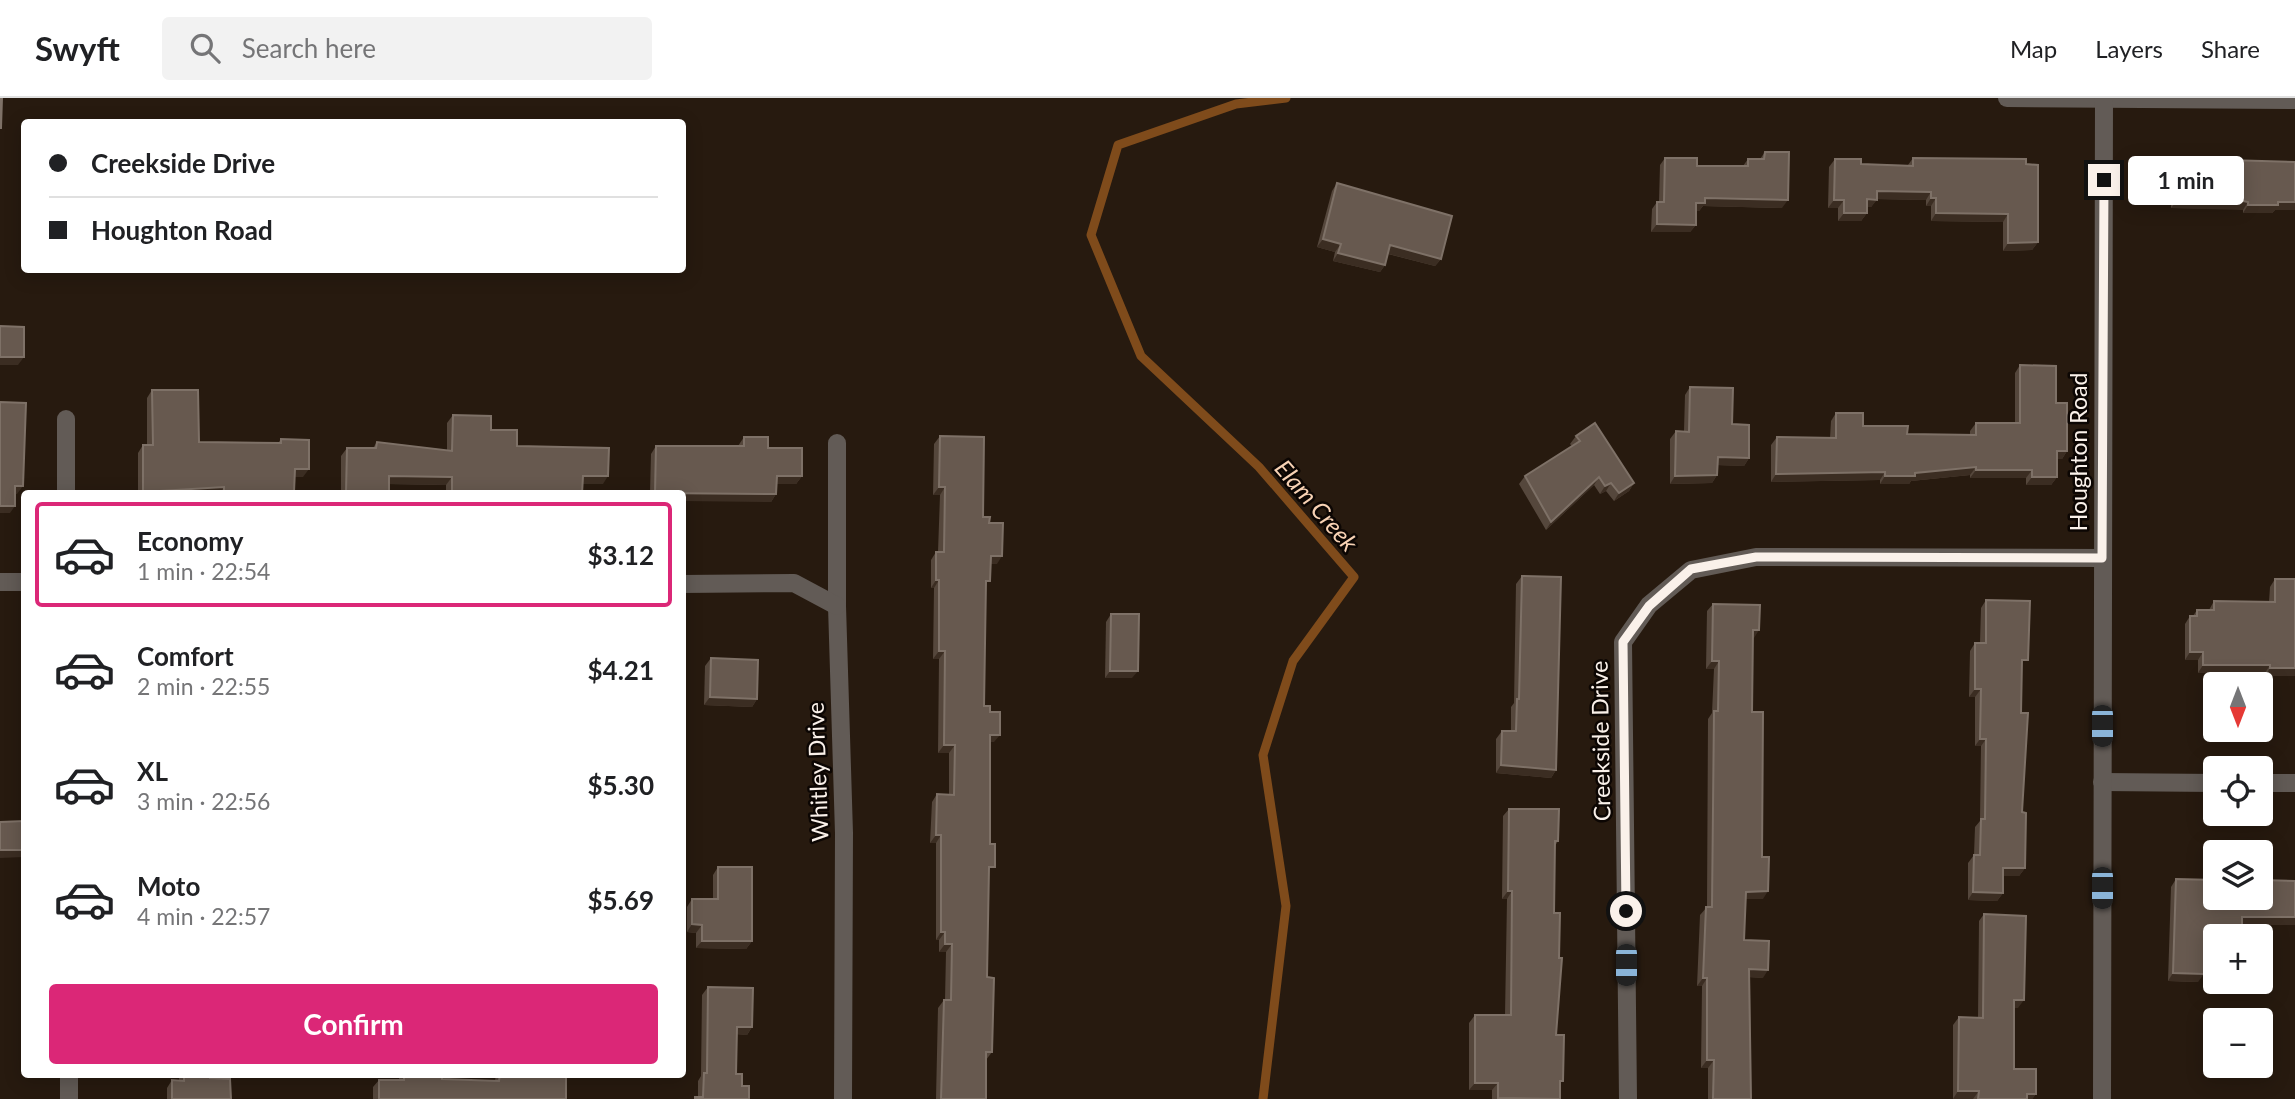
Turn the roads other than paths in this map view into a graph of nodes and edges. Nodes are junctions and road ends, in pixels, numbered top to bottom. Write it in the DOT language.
graph roads {
  1 [pos="2007,98"];
  2 [pos="2104,99"];
  3 [pos="2295,100"];
  4 [pos="66,419"];
  5 [pos="837,443"];
  6 [pos="66,490"];
  7 [pos="2102,558"];
  8 [pos="0,582"];
  9 [pos="21,582"];
  10 [pos="686,584"];
  11 [pos="837,607"];
  12 [pos="2102,782"];
  13 [pos="2203,783"];
  14 [pos="2273,783"];
  15 [pos="2295,783"];
  16 [pos="69,1078"];
  17 [pos="69,1099"];
  18 [pos="843,1099"];
  19 [pos="1628,1099"];
  20 [pos="2102,1099"];
  1 -- 2 [label="street"];
  2 -- 3 [label="street"];
  2 -- 7 [label="street, Houghton Road"];
  4 -- 6 [label="street"];
  5 -- 11 [label="street, Whitley Drive"];
  7 -- 12 [label="street, Houghton Road"];
  7 -- 19 [label="street, Creekside Drive"];
  8 -- 9 [label="street"];
  10 -- 11 [label="street"];
  11 -- 18 [label="street, Whitley Drive"];
  12 -- 13 [label="street"];
  12 -- 20 [label="street, Houghton Road"];
  14 -- 15 [label="street"];
  16 -- 17 [label="street"];
}
